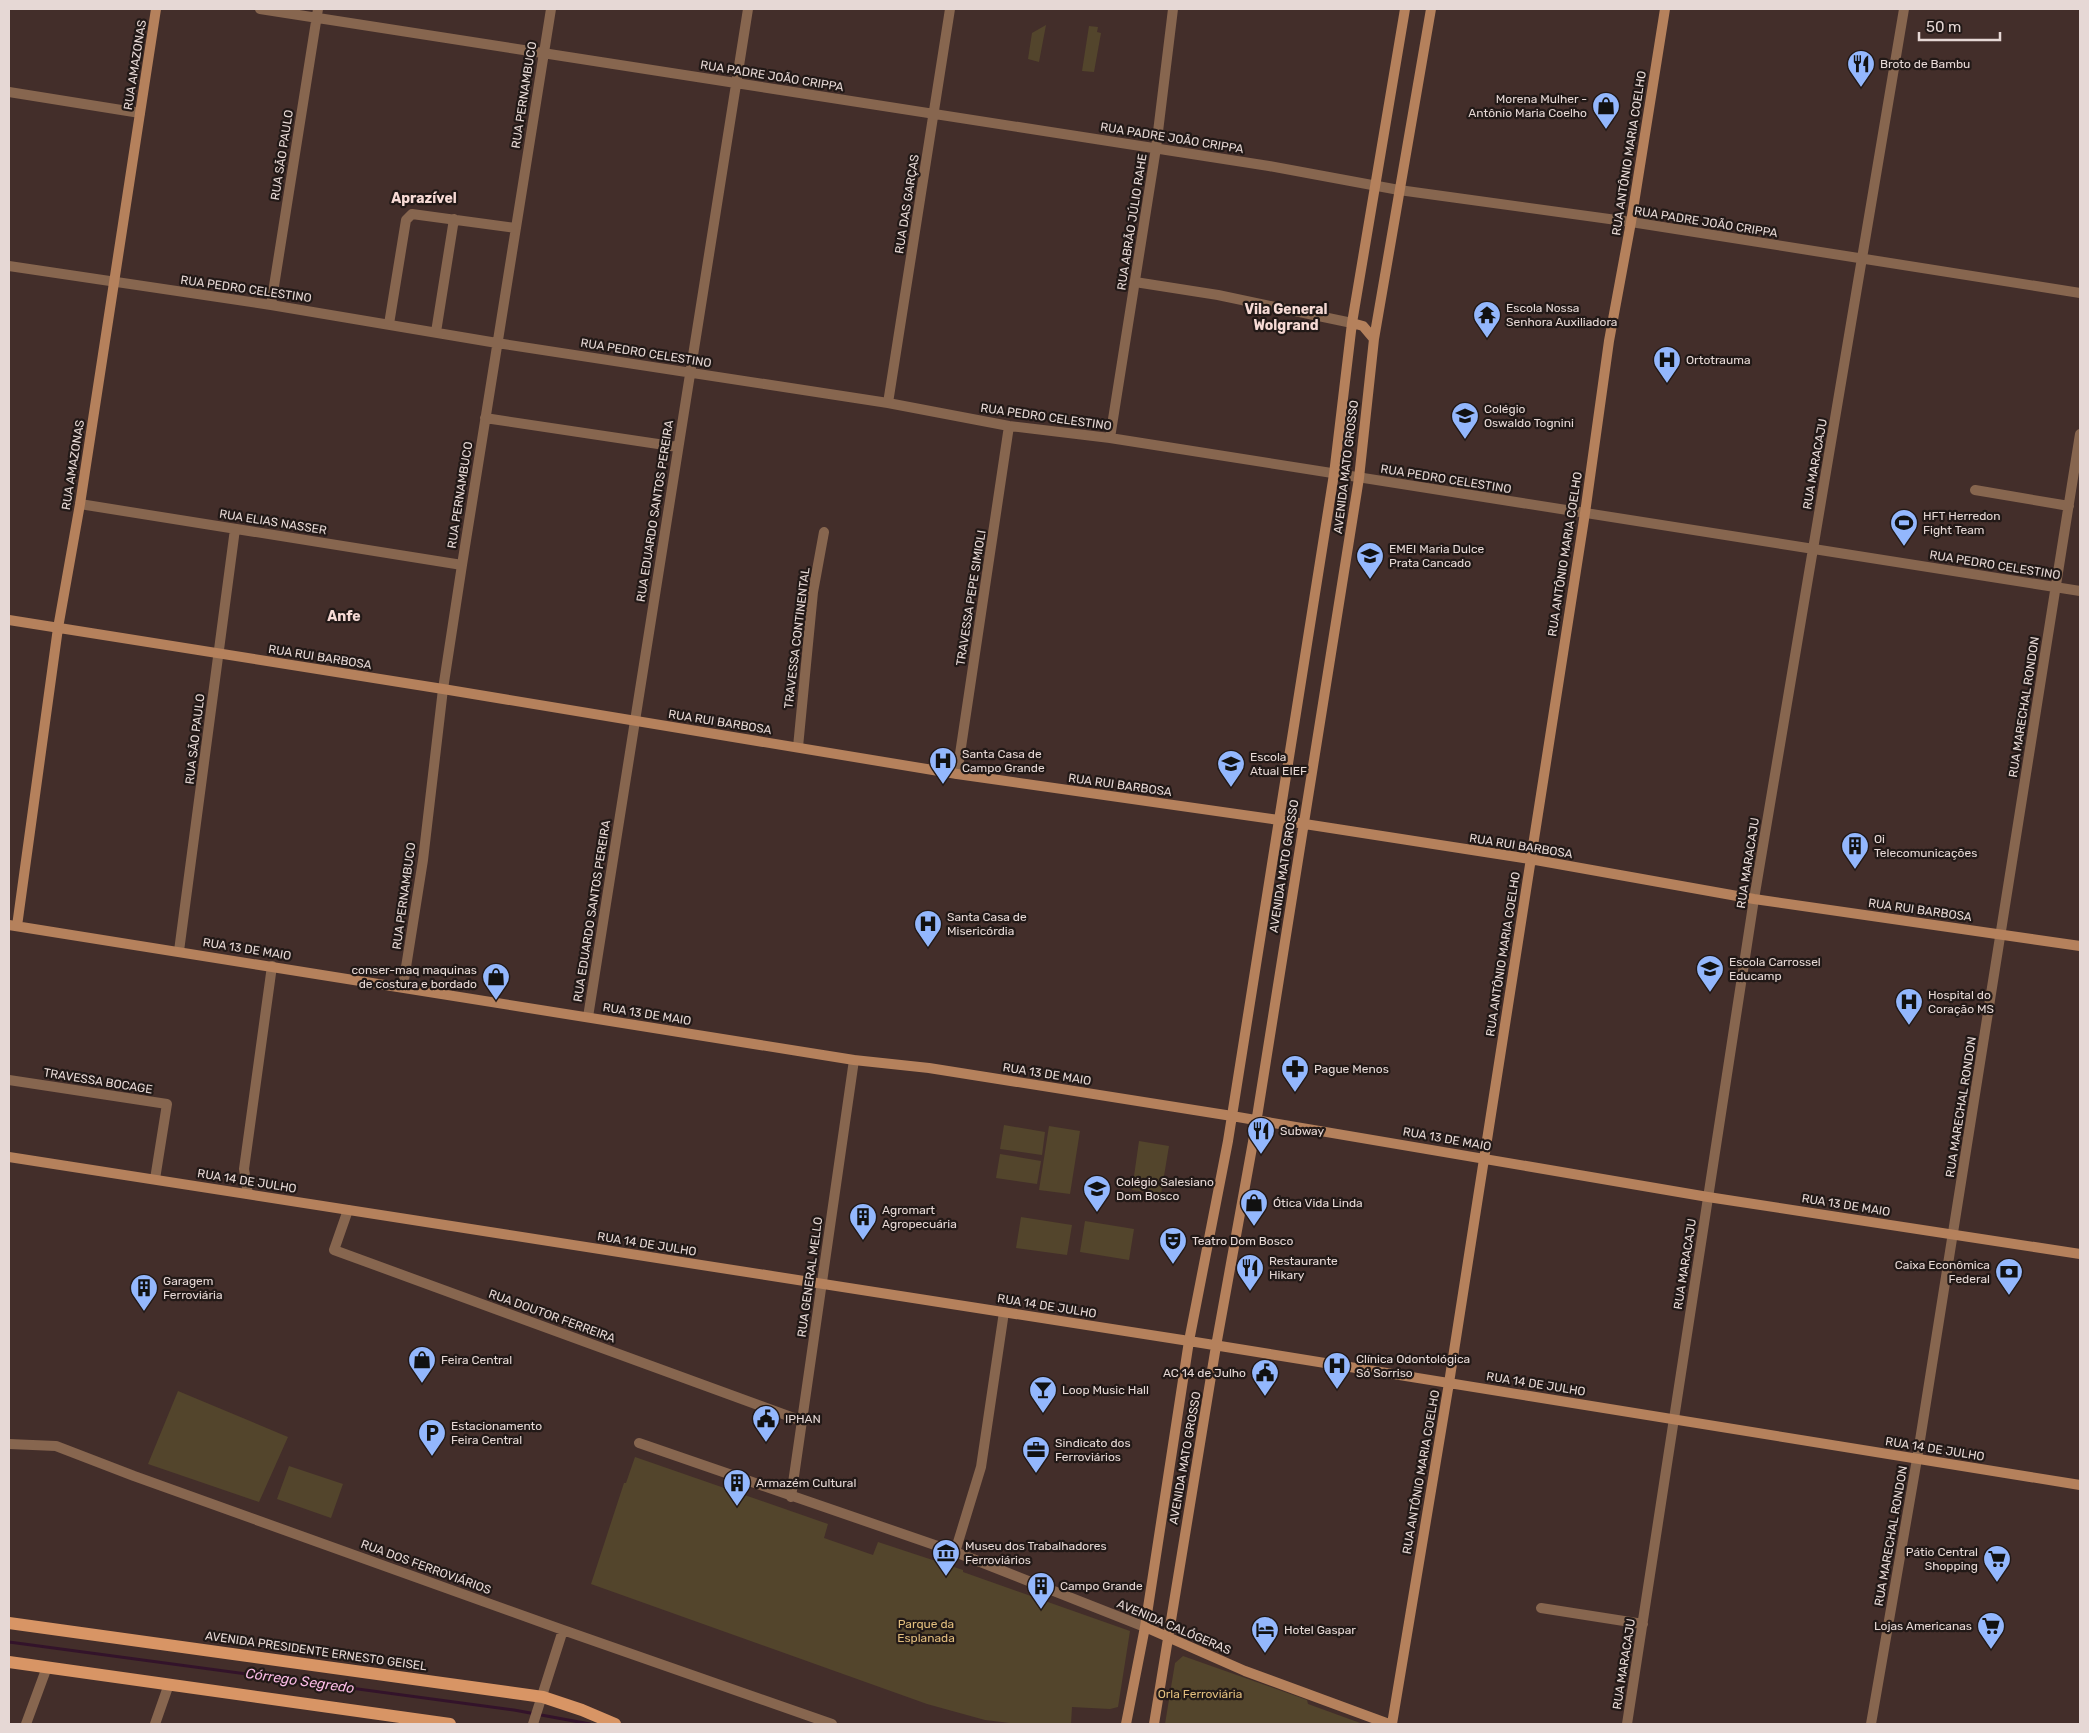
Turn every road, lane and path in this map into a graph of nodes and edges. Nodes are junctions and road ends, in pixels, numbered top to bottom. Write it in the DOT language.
graph roads {
  1 [pos="156,9"];
  2 [pos="260,9"];
  3 [pos="551,9"];
  4 [pos="748,9"];
  5 [pos="950,9"];
  6 [pos="1173,9"];
  7 [pos="1405,9"];
  8 [pos="1431,9"];
  9 [pos="1665,9"];
  10 [pos="1904,9"];
  11 [pos="317,13"];
  12 [pos="544,54"];
  13 [pos="736,83"];
  14 [pos="9,92"];
  15 [pos="140,113"];
  16 [pos="934,113"];
  17 [pos="1156,148"];
  18 [pos="1375,184"];
  19 [pos="1399,190"];
  20 [pos="454,219"];
  21 [pos="1631,222"];
  22 [pos="516,228"];
  23 [pos="1863,259"];
  24 [pos="9,266"];
  25 [pos="113,282"];
  26 [pos="1135,282"];
  27 [pos="2080,293"];
  28 [pos="271,305"];
  29 [pos="389,324"];
  30 [pos="1352,324"];
  31 [pos="436,332"];
  32 [pos="1374,339"];
  33 [pos="497,343"];
  34 [pos="690,372"];
  35 [pos="888,403"];
  36 [pos="485,418"];
  37 [pos="1009,426"];
  38 [pos="2080,434"];
  39 [pos="1110,438"];
  40 [pos="678,447"];
  41 [pos="1334,474"];
  42 [pos="1359,478"];
  43 [pos="1975,490"];
  44 [pos="80,504"];
  45 [pos="2069,506"];
  46 [pos="1585,513"];
  47 [pos="235,529"];
  48 [pos="824,532"];
  49 [pos="1814,549"];
  50 [pos="462,565"];
  51 [pos="2056,587"];
  52 [pos="2080,591"];
  53 [pos="9,620"];
  54 [pos="58,628"];
  55 [pos="218,653"];
  56 [pos="443,688"];
  57 [pos="634,721"];
  58 [pos="798,747"];
  59 [pos="957,774"];
  60 [pos="1279,820"];
  61 [pos="1304,824"];
  62 [pos="1530,859"];
  63 [pos="1754,899"];
  64 [pos="13,925"];
  65 [pos="2001,933"];
  66 [pos="2080,946"];
  67 [pos="179,951"];
  68 [pos="272,966"];
  69 [pos="403,986"];
  70 [pos="588,1017"];
  71 [pos="854,1060"];
  72 [pos="9,1080"];
  73 [pos="1232,1116"];
  74 [pos="1257,1120"];
  75 [pos="9,1157"];
  76 [pos="1484,1158"];
  77 [pos="155,1180"];
  78 [pos="248,1194"];
  79 [pos="1708,1197"];
  80 [pos="348,1210"];
  81 [pos="1953,1234"];
  82 [pos="2080,1254"];
  83 [pos="822,1284"];
  84 [pos="1004,1312"];
  85 [pos="1189,1341"];
  86 [pos="1216,1346"];
  87 [pos="1449,1383"];
  88 [pos="1674,1420"];
  89 [pos="802,1421"];
  90 [pos="9,1444"];
  91 [pos="640,1444"];
  92 [pos="1917,1459"];
  93 [pos="2080,1485"];
  94 [pos="791,1497"];
  95 [pos="955,1552"];
  96 [pos="1541,1608"];
  97 [pos="9,1623"];
  98 [pos="1643,1624"];
  99 [pos="1145,1627"];
  100 [pos="563,1630"];
  101 [pos="1168,1638"];
  102 [pos="9,1662"];
  103 [pos="47,1667"];
  104 [pos="169,1684"];
  105 [pos="542,1698"];
  106 [pos="411,1721"];
  107 [pos="26,1724"];
  108 [pos="155,1724"];
  109 [pos="450,1724"];
  110 [pos="533,1724"];
  111 [pos="615,1724"];
  112 [pos="832,1724"];
  113 [pos="1126,1724"];
  114 [pos="1154,1724"];
  115 [pos="1390,1724"];
  116 [pos="1628,1724"];
  117 [pos="1871,1724"];
  1 -- 15 [label="street, RUA AMAZONAS"];
  2 -- 11 [label="street, RUA PADRE JOÃO CRIPPA"];
  3 -- 12 [label="street, RUA PERNAMBUCO"];
  4 -- 13 [label="street, RUA EDUARDO SANTOS PEREIRA"];
  5 -- 16 [label="street, RUA DAS GARÇAS"];
  6 -- 17 [label="street, RUA ABRÃO JÚLIO RAHE"];
  7 -- 18 [label="street, AVENIDA MATO GROSSO"];
  8 -- 19 [label="street, AVENIDA MATO GROSSO"];
  9 -- 21 [label="street, RUA ANTÔNIO MARIA COELHO"];
  10 -- 23 [label="street, RUA MARACAJU"];
  11 -- 12 [label="street, RUA PADRE JOÃO CRIPPA"];
  11 -- 28 [label="street, RUA SÃO PAULO"];
  12 -- 13 [label="street, RUA PADRE JOÃO CRIPPA"];
  12 -- 22 [label="street, RUA PERNAMBUCO"];
  13 -- 16 [label="street, RUA PADRE JOÃO CRIPPA"];
  13 -- 34 [label="street, RUA EDUARDO SANTOS PEREIRA"];
  14 -- 15 [label="street"];
  15 -- 25 [label="street, RUA AMAZONAS"];
  16 -- 17 [label="street, RUA PADRE JOÃO CRIPPA"];
  16 -- 35 [label="street, RUA DAS GARÇAS"];
  17 -- 18 [label="street, RUA PADRE JOÃO CRIPPA"];
  17 -- 26 [label="street, RUA ABRÃO JÚLIO RAHE"];
  18 -- 19 [label="street, RUA PADRE JOÃO CRIPPA"];
  18 -- 30 [label="street, AVENIDA MATO GROSSO"];
  19 -- 21 [label="street, RUA PADRE JOÃO CRIPPA"];
  19 -- 32 [label="street, AVENIDA MATO GROSSO"];
  20 -- 22 [label="street"];
  20 -- 29 [label="street"];
  20 -- 31 [label="street"];
  21 -- 23 [label="street, RUA PADRE JOÃO CRIPPA"];
  21 -- 46 [label="street, RUA ANTÔNIO MARIA COELHO"];
  22 -- 33 [label="street, RUA PERNAMBUCO"];
  23 -- 27 [label="street, RUA PADRE JOÃO CRIPPA"];
  23 -- 49 [label="street, RUA MARACAJU"];
  24 -- 25 [label="street, RUA PEDRO CELESTINO"];
  25 -- 28 [label="street, RUA PEDRO CELESTINO"];
  25 -- 44 [label="street, RUA AMAZONAS"];
  26 -- 30 [label="street"];
  26 -- 39 [label="street, RUA ABRÃO JÚLIO RAHE"];
  28 -- 29 [label="street, RUA PEDRO CELESTINO"];
  29 -- 31 [label="street, RUA PEDRO CELESTINO"];
  30 -- 32 [label="street"];
  30 -- 41 [label="street, AVENIDA MATO GROSSO"];
  31 -- 33 [label="street, RUA PEDRO CELESTINO"];
  32 -- 42 [label="street, AVENIDA MATO GROSSO"];
  33 -- 34 [label="street, RUA PEDRO CELESTINO"];
  33 -- 36 [label="street, RUA PERNAMBUCO"];
  34 -- 35 [label="street, RUA PEDRO CELESTINO"];
  34 -- 40 [label="street, RUA EDUARDO SANTOS PEREIRA"];
  35 -- 37 [label="street, RUA PEDRO CELESTINO"];
  36 -- 40 [label="street"];
  36 -- 50 [label="street, RUA PERNAMBUCO"];
  37 -- 39 [label="street, RUA PEDRO CELESTINO"];
  37 -- 59 [label="street, TRAVESSA PEPE SIMIOLI"];
  38 -- 45 [label="street, RUA MARECHAL RONDON"];
  39 -- 41 [label="street, RUA PEDRO CELESTINO"];
  40 -- 57 [label="street, RUA EDUARDO SANTOS PEREIRA"];
  41 -- 42 [label="street, RUA PEDRO CELESTINO"];
  41 -- 60 [label="street, AVENIDA MATO GROSSO"];
  42 -- 46 [label="street, RUA PEDRO CELESTINO"];
  42 -- 61 [label="street, AVENIDA MATO GROSSO"];
  43 -- 45 [label="street"];
  44 -- 47 [label="street, RUA ELIAS NASSER"];
  44 -- 54 [label="street, RUA AMAZONAS"];
  45 -- 51 [label="street, RUA MARECHAL RONDON"];
  46 -- 49 [label="street, RUA PEDRO CELESTINO"];
  46 -- 62 [label="street, RUA ANTÔNIO MARIA COELHO"];
  47 -- 50 [label="street, RUA ELIAS NASSER"];
  47 -- 55 [label="street, RUA SÃO PAULO"];
  48 -- 58 [label="street, TRAVESSA CONTINENTAL"];
  49 -- 51 [label="street, RUA PEDRO CELESTINO"];
  49 -- 63 [label="street, RUA MARACAJU"];
  50 -- 56 [label="street, RUA PERNAMBUCO"];
  51 -- 52 [label="street, RUA PEDRO CELESTINO"];
  51 -- 65 [label="street, RUA MARECHAL RONDON"];
  53 -- 54 [label="street, RUA RUI BARBOSA"];
  54 -- 55 [label="street, RUA RUI BARBOSA"];
  54 -- 64 [label="street, RUA AMAZONAS"];
  55 -- 56 [label="street, RUA RUI BARBOSA"];
  55 -- 67 [label="street, RUA SÃO PAULO"];
  56 -- 57 [label="street, RUA RUI BARBOSA"];
  56 -- 69 [label="street, RUA PERNAMBUCO"];
  57 -- 58 [label="street, RUA RUI BARBOSA"];
  57 -- 70 [label="street, RUA EDUARDO SANTOS PEREIRA"];
  58 -- 59 [label="street, RUA RUI BARBOSA"];
  59 -- 60 [label="street, RUA RUI BARBOSA"];
  60 -- 61 [label="street, RUA RUI BARBOSA"];
  60 -- 73 [label="street, AVENIDA MATO GROSSO"];
  61 -- 62 [label="street, RUA RUI BARBOSA"];
  61 -- 74 [label="street, AVENIDA MATO GROSSO"];
  62 -- 63 [label="street, RUA RUI BARBOSA"];
  62 -- 76 [label="street, RUA ANTÔNIO MARIA COELHO"];
  63 -- 65 [label="street, RUA RUI BARBOSA"];
  63 -- 79 [label="street, RUA MARACAJU"];
  64 -- 67 [label="street, RUA 13 DE MAIO"];
  65 -- 66 [label="street, RUA RUI BARBOSA"];
  65 -- 81 [label="street, RUA MARECHAL RONDON"];
  67 -- 68 [label="street, RUA 13 DE MAIO"];
  68 -- 69 [label="street, RUA 13 DE MAIO"];
  68 -- 78 [label="street"];
  69 -- 70 [label="street, RUA 13 DE MAIO"];
  70 -- 71 [label="street, RUA 13 DE MAIO"];
  71 -- 73 [label="street, RUA 13 DE MAIO"];
  71 -- 83 [label="street, RUA GENERAL MELLO"];
  72 -- 77 [label="street, TRAVESSA BOCAGE"];
  73 -- 74 [label="street, RUA 13 DE MAIO"];
  73 -- 85 [label="street, AVENIDA MATO GROSSO"];
  74 -- 76 [label="street, RUA 13 DE MAIO"];
  74 -- 86 [label="street, AVENIDA MATO GROSSO"];
  75 -- 77 [label="street, RUA 14 DE JULHO"];
  76 -- 79 [label="street, RUA 13 DE MAIO"];
  76 -- 87 [label="street, RUA ANTÔNIO MARIA COELHO"];
  77 -- 78 [label="street, RUA 14 DE JULHO"];
  78 -- 80 [label="street, RUA 14 DE JULHO"];
  79 -- 81 [label="street, RUA 13 DE MAIO"];
  79 -- 88 [label="street, RUA MARACAJU"];
  80 -- 83 [label="street, RUA 14 DE JULHO"];
  80 -- 89 [label="street, RUA DOUTOR FERREIRA"];
  81 -- 82 [label="street, RUA 13 DE MAIO"];
  81 -- 92 [label="street, RUA MARECHAL RONDON"];
  83 -- 84 [label="street, RUA 14 DE JULHO"];
  83 -- 89 [label="street, RUA GENERAL MELLO"];
  84 -- 85 [label="street, RUA 14 DE JULHO"];
  84 -- 95 [label="street"];
  85 -- 86 [label="street, RUA 14 DE JULHO"];
  85 -- 99 [label="street, AVENIDA MATO GROSSO"];
  86 -- 87 [label="street, RUA 14 DE JULHO"];
  86 -- 101 [label="street, AVENIDA MATO GROSSO"];
  87 -- 88 [label="street, RUA 14 DE JULHO"];
  87 -- 115 [label="street, RUA ANTÔNIO MARIA COELHO"];
  88 -- 92 [label="street, RUA 14 DE JULHO"];
  88 -- 98 [label="street, RUA MARACAJU"];
  89 -- 94 [label="street, RUA GENERAL MELLO"];
  90 -- 100 [label="street, RUA DOS FERROVIÁRIOS"];
  91 -- 94 [label="street, AVENIDA CALÓGERAS"];
  92 -- 93 [label="street, RUA 14 DE JULHO"];
  92 -- 117 [label="street, RUA MARECHAL RONDON"];
  94 -- 95 [label="street, AVENIDA CALÓGERAS"];
  95 -- 99 [label="street, AVENIDA CALÓGERAS"];
  96 -- 98 [label="street"];
  97 -- 105 [label="main road, AVENIDA PRESIDENTE ERNESTO GEISEL"];
  98 -- 116 [label="street, RUA MARACAJU"];
  99 -- 101 [label="street, AVENIDA CALÓGERAS"];
  99 -- 113 [label="street, AVENIDA MATO GROSSO"];
  100 -- 105 [label="street"];
  100 -- 112 [label="street, RUA DOS FERROVIÁRIOS"];
  101 -- 114 [label="street, AVENIDA MATO GROSSO"];
  101 -- 115 [label="street, AVENIDA CALÓGERAS"];
  102 -- 103 [label="main road"];
  103 -- 104 [label="main road"];
  103 -- 107 [label="street"];
  104 -- 106 [label="main road"];
  104 -- 108 [label="street"];
  105 -- 110 [label="street"];
  105 -- 111 [label="main road, AVENIDA PRESIDENTE ERNESTO GEISEL"];
  106 -- 109 [label="main road"];
}
